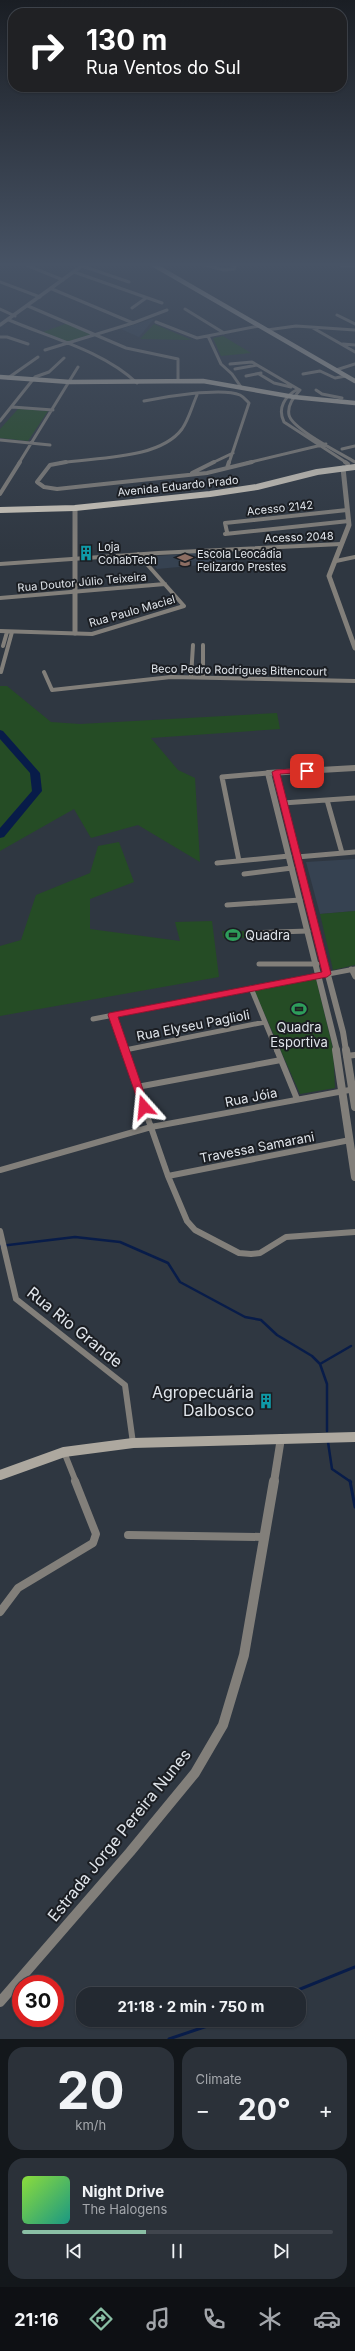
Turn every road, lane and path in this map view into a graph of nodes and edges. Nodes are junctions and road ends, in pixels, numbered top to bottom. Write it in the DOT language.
graph roads {
  1 [pos="35,360"];
  2 [pos="62,360"];
  3 [pos="100,360"];
  4 [pos="179,360"];
  5 [pos="219,360"];
  6 [pos="319,360"];
  7 [pos="230,364"];
  8 [pos="355,364"];
  9 [pos="257,365"];
  10 [pos="78,367"];
  11 [pos="235,369"];
  12 [pos="336,370"];
  13 [pos="269,372"];
  14 [pos="259,374"];
  15 [pos="303,374"];
  16 [pos="246,376"];
  17 [pos="346,376"];
  18 [pos="0,378"];
  19 [pos="8,378"];
  20 [pos="33,380"];
  21 [pos="178,381"];
  22 [pos="355,381"];
  23 [pos="70,382"];
  24 [pos="138,383"];
  25 [pos="241,387"];
  26 [pos="297,388"];
  27 [pos="316,390"];
  28 [pos="197,395"];
  29 [pos="296,395"];
  30 [pos="287,396"];
  31 [pos="329,398"];
  32 [pos="342,398"];
  33 [pos="167,399"];
  34 [pos="355,403"];
  35 [pos="12,407"];
  36 [pos="53,410"];
  37 [pos="0,421"];
  38 [pos="0,440"];
  39 [pos="32,443"];
  40 [pos="326,444"];
  41 [pos="50,445"];
  42 [pos="320,446"];
  43 [pos="355,446"];
  44 [pos="342,449"];
  45 [pos="233,453"];
  46 [pos="355,463"];
  47 [pos="348,464"];
  48 [pos="355,467"];
  49 [pos="227,468"];
  50 [pos="343,468"];
  51 [pos="185,476"];
  52 [pos="248,487"];
  53 [pos="208,492"];
  54 [pos="0,494"];
  55 [pos="75,506"];
  56 [pos="0,507"];
  57 [pos="0,510"];
  58 [pos="347,510"];
  59 [pos="349,521"];
  60 [pos="232,522"];
  61 [pos="236,530"];
  62 [pos="341,544"];
  63 [pos="138,554"];
  64 [pos="355,557"];
  65 [pos="76,559"];
  66 [pos="336,561"];
  67 [pos="0,564"];
  68 [pos="165,584"];
  69 [pos="74,592"];
  70 [pos="0,598"];
  71 [pos="0,631"];
  72 [pos="10,632"];
  73 [pos="75,633"];
  74 [pos="354,640"];
  75 [pos="193,645"];
  76 [pos="203,645"];
  77 [pos="4,646"];
  78 [pos="355,648"];
  79 [pos="1,672"];
  80 [pos="44,672"];
  81 [pos="191,677"];
  82 [pos="203,677"];
  83 [pos="355,681"];
  84 [pos="355,768"];
  85 [pos="276,772"];
  86 [pos="268,773"];
  87 [pos="355,798"];
  88 [pos="327,800"];
  89 [pos="283,804"];
  90 [pos="281,828"];
  91 [pos="289,828"];
  92 [pos="355,852"];
  93 [pos="342,853"];
  94 [pos="289,856"];
  95 [pos="297,856"];
  96 [pos="240,861"];
  97 [pos="217,863"];
  98 [pos="292,868"];
  99 [pos="244,874"];
  100 [pos="298,889"];
  101 [pos="305,889"];
  102 [pos="300,900"];
  103 [pos="228,905"];
  104 [pos="308,931"];
  105 [pos="250,933"];
  106 [pos="318,938"];
  107 [pos="310,939"];
  108 [pos="259,964"];
  109 [pos="317,964"];
  110 [pos="353,969"];
  111 [pos="323,975"];
  112 [pos="355,977"];
  113 [pos="251,988"];
  114 [pos="112,1015"];
  115 [pos="93,1019"];
  116 [pos="265,1022"];
  117 [pos="125,1050"];
  118 [pos="355,1055"];
  119 [pos="346,1056"];
  120 [pos="281,1060"];
  121 [pos="137,1087"];
  122 [pos="354,1089"];
  123 [pos="342,1091"];
  124 [pos="297,1099"];
  125 [pos="355,1107"];
  126 [pos="151,1126"];
  127 [pos="350,1140"];
  128 [pos="0,1170"];
  129 [pos="168,1176"];
  130 [pos="355,1177"];
  131 [pos="0,1231"];
  132 [pos="355,1232"];
  133 [pos="355,1437"];
  134 [pos="281,1438"];
  135 [pos="133,1443"];
  136 [pos="64,1452"];
  137 [pos="0,1475"];
  138 [pos="128,1535"];
  139 [pos="264,1537"];
  140 [pos="0,1612"];
  141 [pos="0,2002"];
  1 -- 19 [label="street"];
  2 -- 20 [label="street"];
  3 -- 24 [label="street"];
  4 -- 21 [label="street"];
  5 -- 25 [label="street"];
  6 -- 12 [label="main road"];
  7 -- 9 [label="street"];
  8 -- 12 [label="street"];
  9 -- 11 [label="street"];
  9 -- 13 [label="street"];
  10 -- 23 [label="street"];
  12 -- 17 [label="main road"];
  13 -- 14 [label="street"];
  13 -- 26 [label="street"];
  14 -- 16 [label="street"];
  14 -- 26 [label="street"];
  15 -- 17 [label="street"];
  17 -- 22 [label="main road"];
  18 -- 19 [label="main road"];
  19 -- 20 [label="main road"];
  20 -- 23 [label="main road"];
  20 -- 35 [label="street"];
  21 -- 24 [label="main road"];
  21 -- 25 [label="main road"];
  23 -- 24 [label="main road"];
  23 -- 36 [label="street"];
  25 -- 30 [label="main road"];
  26 -- 29 [label="street"];
  27 -- 31 [label="street"];
  28 -- 33 [label="street"];
  28 -- 45 [label="street"];
  28 -- 51 [label="street"];
  29 -- 30 [label="main road"];
  29 -- 31 [label="main road"];
  29 -- 40 [label="street"];
  30 -- 42 [label="street"];
  31 -- 32 [label="street"];
  31 -- 34 [label="main road"];
  33 -- 33 [label="street"];
  35 -- 36 [label="street"];
  35 -- 37 [label="street"];
  36 -- 39 [label="street"];
  38 -- 39 [label="street"];
  39 -- 41 [label="street"];
  39 -- 54 [label="street"];
  40 -- 42 [label="street"];
  40 -- 46 [label="street"];
  42 -- 47 [label="street"];
  42 -- 49 [label="street"];
  43 -- 44 [label="street"];
  45 -- 49 [label="street"];
  45 -- 51 [label="street"];
  46 -- 47 [label="main road, Avenida Eduardo Prado"];
  47 -- 52 [label="main road, Avenida Eduardo Prado"];
  48 -- 50 [label="main road, Avenida Eduardo Prado"];
  49 -- 51 [label="street"];
  50 -- 52 [label="main road, Avenida Eduardo Prado"];
  50 -- 58 [label="street"];
  52 -- 53 [label="main road, Avenida Eduardo Prado"];
  53 -- 55 [label="main road, Avenida Eduardo Prado"];
  53 -- 55 [label="main road, Avenida Eduardo Prado"];
  55 -- 56 [label="main road, Avenida Eduardo Prado"];
  55 -- 57 [label="main road, Avenida Eduardo Prado"];
  55 -- 65 [label="street"];
  58 -- 59 [label="street"];
  58 -- 60 [label="street, Acesso 2142"];
  59 -- 60 [label="street, Acesso 2142"];
  59 -- 62 [label="street"];
  60 -- 61 [label="street"];
  62 -- 63 [label="street, Acesso 2048"];
  62 -- 66 [label="street"];
  63 -- 65 [label="street, Acesso 2048"];
  63 -- 68 [label="street"];
  64 -- 66 [label="street"];
  65 -- 67 [label="street, Acesso 2048"];
  65 -- 69 [label="street"];
  66 -- 74 [label="street"];
  68 -- 69 [label="street, Rua Doutor Júlio Teixeira"];
  68 -- 73 [label="street, Rua Paulo Maciel"];
  69 -- 70 [label="street, Rua Doutor Júlio Teixeira"];
  69 -- 73 [label="street"];
  71 -- 72 [label="street, Rua Paulo Maciel"];
  72 -- 73 [label="street, Rua Paulo Maciel"];
  72 -- 77 [label="street"];
  72 -- 79 [label="street"];
  74 -- 78 [label="street"];
  75 -- 81 [label="street"];
  76 -- 82 [label="street"];
  80 -- 81 [label="street, Beco Pedro Rodrigues Bittencourt"];
  81 -- 82 [label="street, Beco Pedro Rodrigues Bittencourt"];
  82 -- 83 [label="street, Beco Pedro Rodrigues Bittencourt"];
  84 -- 85 [label="street"];
  85 -- 86 [label="street"];
  85 -- 89 [label="street"];
  86 -- 90 [label="street"];
  86 -- 96 [label="street"];
  87 -- 88 [label="street"];
  88 -- 89 [label="street"];
  88 -- 93 [label="street"];
  89 -- 91 [label="street"];
  90 -- 91 [label="street"];
  90 -- 94 [label="street"];
  91 -- 95 [label="street"];
  92 -- 93 [label="street"];
  93 -- 95 [label="street"];
  94 -- 96 [label="street"];
  94 -- 98 [label="street"];
  95 -- 101 [label="street"];
  96 -- 97 [label="street"];
  98 -- 99 [label="street"];
  98 -- 100 [label="street"];
  100 -- 101 [label="street"];
  100 -- 102 [label="street"];
  101 -- 106 [label="street"];
  102 -- 103 [label="street"];
  102 -- 104 [label="street"];
  104 -- 105 [label="street"];
  104 -- 107 [label="street"];
  106 -- 107 [label="street"];
  106 -- 111 [label="street"];
  107 -- 109 [label="street"];
  108 -- 109 [label="street"];
  109 -- 111 [label="street"];
  110 -- 111 [label="street"];
  110 -- 112 [label="street"];
  111 -- 113 [label="street"];
  111 -- 119 [label="street"];
  111 -- 123 [label="street"];
  113 -- 114 [label="street"];
  113 -- 116 [label="street"];
  114 -- 115 [label="street"];
  114 -- 117 [label="street"];
  116 -- 117 [label="street, Rua Elyseu Paglioli"];
  116 -- 120 [label="street"];
  117 -- 121 [label="street"];
  118 -- 119 [label="street"];
  119 -- 122 [label="street"];
  120 -- 121 [label="street"];
  120 -- 124 [label="street"];
  121 -- 126 [label="street"];
  122 -- 123 [label="street, Rua Jóia"];
  122 -- 125 [label="street"];
  123 -- 124 [label="street, Rua Jóia"];
  123 -- 127 [label="street"];
  124 -- 126 [label="street, Rua Jóia"];
  126 -- 128 [label="street, Rua Jóia"];
  126 -- 129 [label="street"];
  127 -- 129 [label="street, Travessa Samarani"];
  127 -- 130 [label="street"];
  129 -- 132 [label="street"];
  131 -- 135 [label="street, Rua Rio Grande"];
  133 -- 134 [label="main road"];
  134 -- 135 [label="main road"];
  134 -- 139 [label="street, Estrada Jorge Pereira Nunes"];
  135 -- 136 [label="main road"];
  136 -- 137 [label="main road"];
  136 -- 140 [label="street"];
  138 -- 139 [label="street"];
  139 -- 141 [label="street, Estrada Jorge Pereira Nunes"];
}
